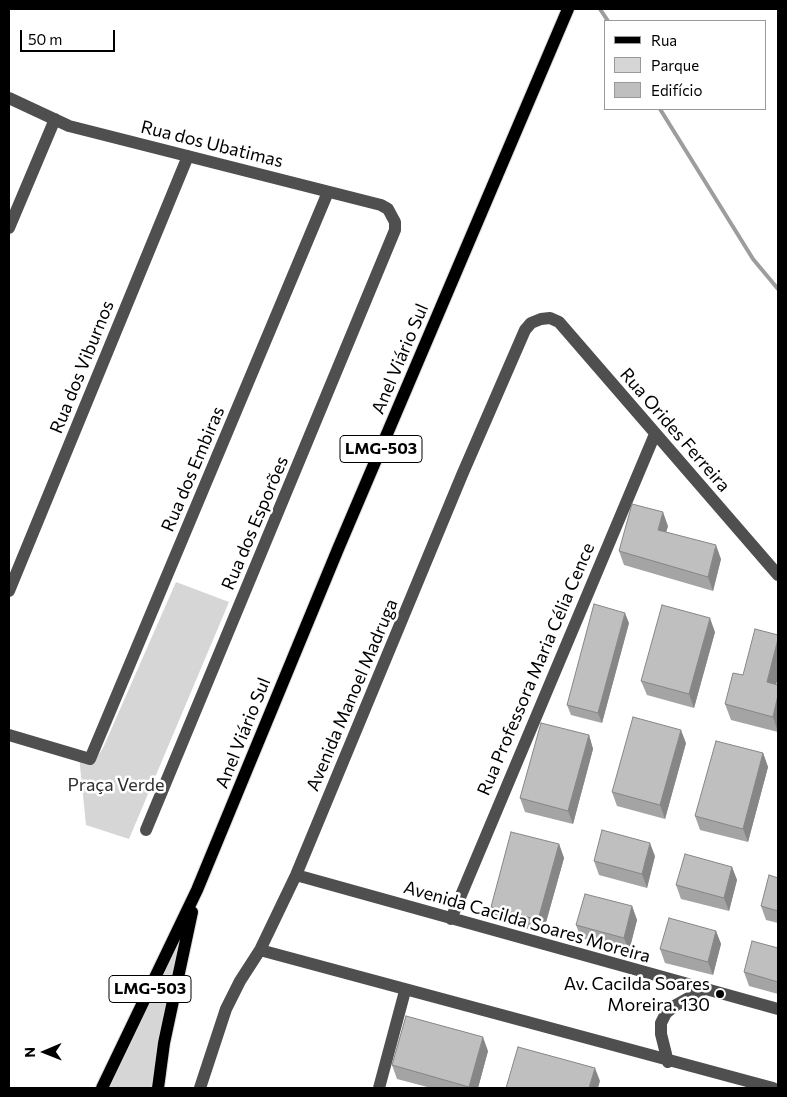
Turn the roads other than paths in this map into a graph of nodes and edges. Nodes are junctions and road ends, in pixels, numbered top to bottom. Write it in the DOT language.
graph roads {
  1 [pos="568,9"];
  2 [pos="9,98"];
  3 [pos="55,119"];
  4 [pos="188,156"];
  5 [pos="328,192"];
  6 [pos="9,228"];
  7 [pos="395,230"];
  8 [pos="541,318"];
  9 [pos="655,434"];
  10 [pos="778,575"];
  11 [pos="9,591"];
  12 [pos="9,735"];
  13 [pos="146,830"];
  14 [pos="296,875"];
  15 [pos="197,890"];
  16 [pos="451,919"];
  17 [pos="260,950"];
  18 [pos="703,990"];
  19 [pos="405,991"];
  20 [pos="778,1009"];
  21 [pos="668,1062"];
  22 [pos="102,1088"];
  23 [pos="158,1088"];
  24 [pos="200,1088"];
  25 [pos="378,1088"];
  26 [pos="773,1088"];
  1 -- 15 [label="main road, Anel Viário Sul / LMG-503"];
  2 -- 3 [label="street, Rua dos Ubatimas"];
  3 -- 4 [label="street, Rua dos Ubatimas"];
  3 -- 6 [label="street"];
  4 -- 5 [label="street, Rua dos Ubatimas"];
  4 -- 11 [label="street, Rua dos Viburnos"];
  5 -- 7 [label="street, Rua dos Ubatimas"];
  5 -- 12 [label="street, Rua dos Embiras"];
  7 -- 13 [label="street, Rua dos Esporões"];
  8 -- 9 [label="street, Rua Orides Ferreira"];
  8 -- 14 [label="street, Avenida Manoel Madruga"];
  9 -- 10 [label="street, Rua Orides Ferreira"];
  9 -- 16 [label="street, Rua Professora Maria Célia Cence"];
  14 -- 16 [label="street, Avenida Cacilda Soares Moreira"];
  14 -- 17 [label="street, Avenida Manoel Madruga"];
  15 -- 22 [label="main road, Anel Viário Sul / LMG-503"];
  15 -- 23 [label="main road, Anel Viário Sul / LMG-503"];
  16 -- 18 [label="street, Avenida Cacilda Soares Moreira"];
  17 -- 19 [label="street"];
  17 -- 24 [label="street, Avenida Manoel Madruga"];
  18 -- 20 [label="street, Avenida Cacilda Soares Moreira"];
  18 -- 21 [label="street"];
  19 -- 21 [label="street"];
  19 -- 25 [label="street"];
  21 -- 26 [label="street"];
}
